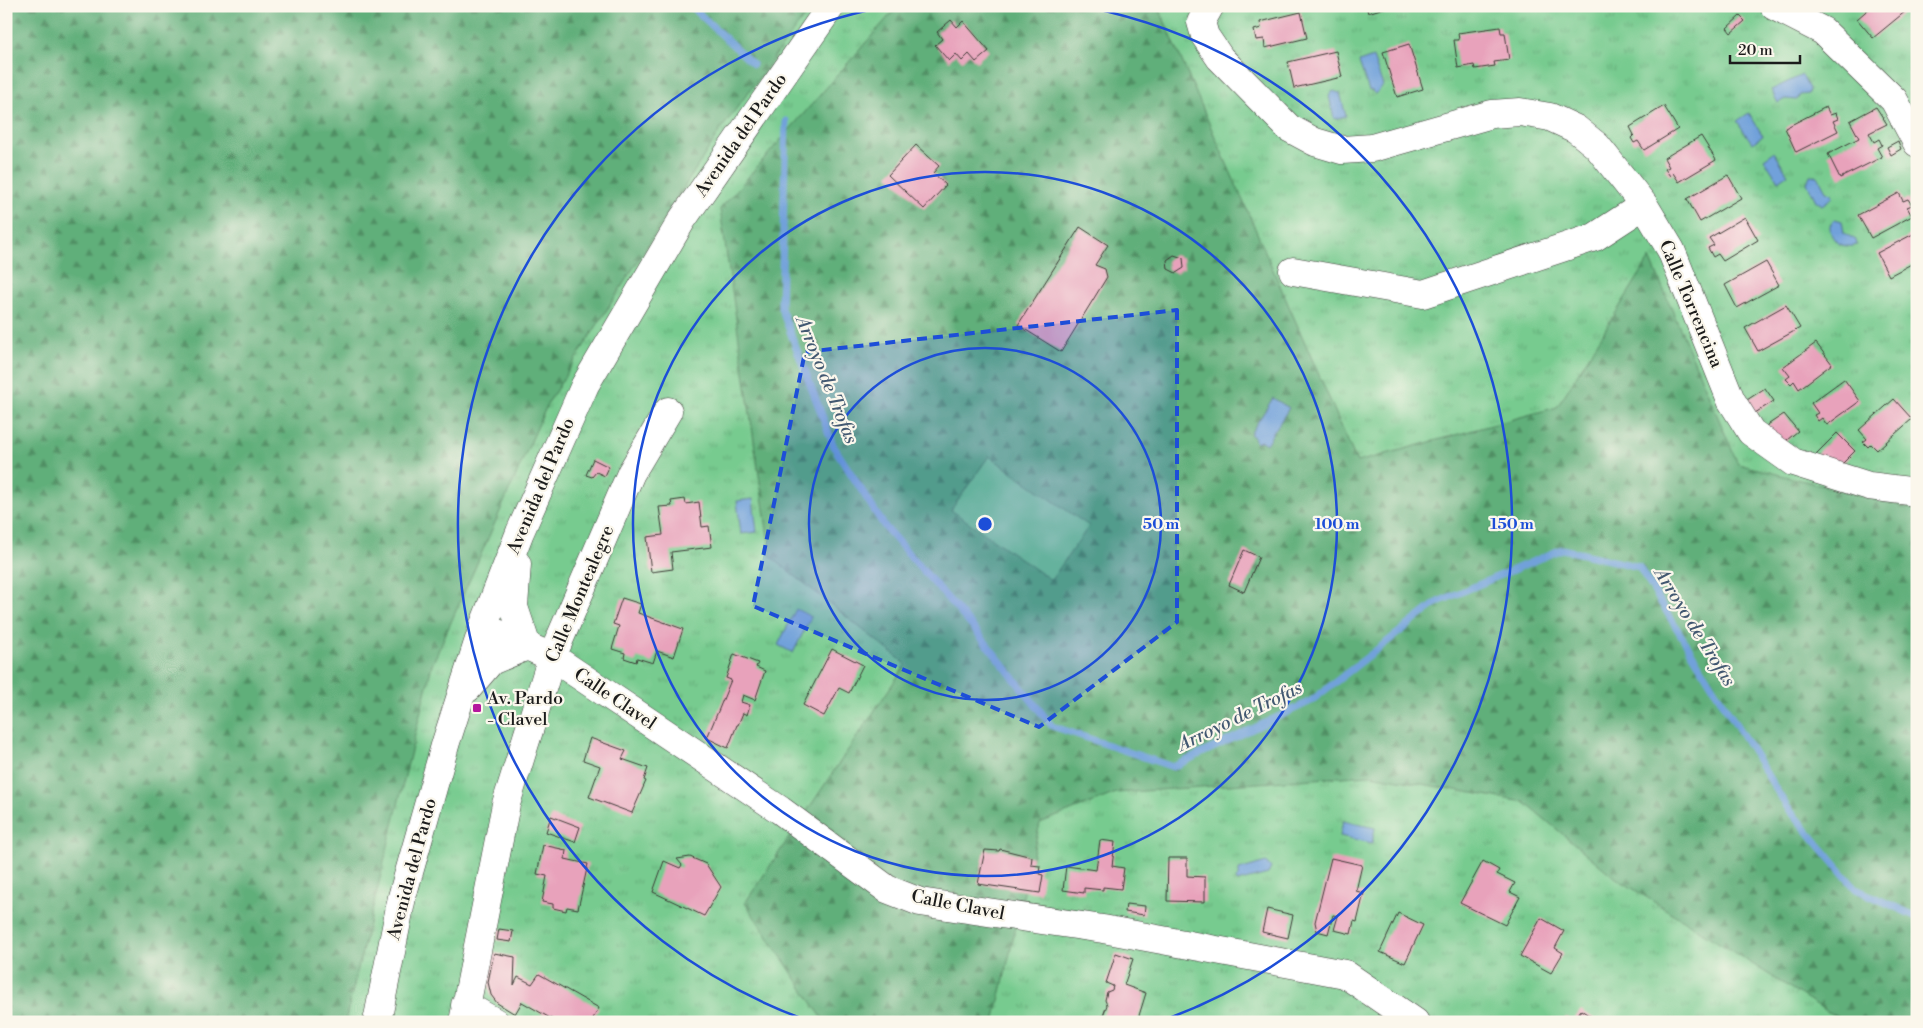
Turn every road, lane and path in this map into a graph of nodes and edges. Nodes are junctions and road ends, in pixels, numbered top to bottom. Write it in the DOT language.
graph roads {
  1 [pos="832,6"];
  2 [pos="1774,6"];
  3 [pos="1206,14"];
  4 [pos="1917,143"];
  5 [pos="1644,205"];
  6 [pos="1292,271"];
  7 [pos="668,411"];
  8 [pos="1917,492"];
  9 [pos="520,532"];
  10 [pos="483,627"];
  11 [pos="527,646"];
  12 [pos="552,657"];
  13 [pos="461,696"];
  14 [pos="464,1013"];
  15 [pos="377,1022"];
  16 [pos="495,1022"];
  17 [pos="1415,1022"];
  1 -- 9 [label="street, Avenida del Pardo"];
  2 -- 4 [label="street"];
  3 -- 5 [label="street, Calle Torrencina"];
  5 -- 6 [label="street"];
  5 -- 8 [label="street, Calle Torrencina"];
  7 -- 12 [label="street, Calle Montealegre"];
  9 -- 10 [label="street, Avenida del Pardo"];
  9 -- 11 [label="street"];
  10 -- 11 [label="street, Calle Clavel"];
  10 -- 13 [label="street, Avenida del Pardo"];
  11 -- 12 [label="street, Calle Clavel"];
  11 -- 13 [label="street"];
  12 -- 14 [label="street, Calle Montealegre"];
  12 -- 17 [label="street, Calle Clavel"];
  13 -- 15 [label="street, Avenida del Pardo"];
  14 -- 16 [label="street"];
}
